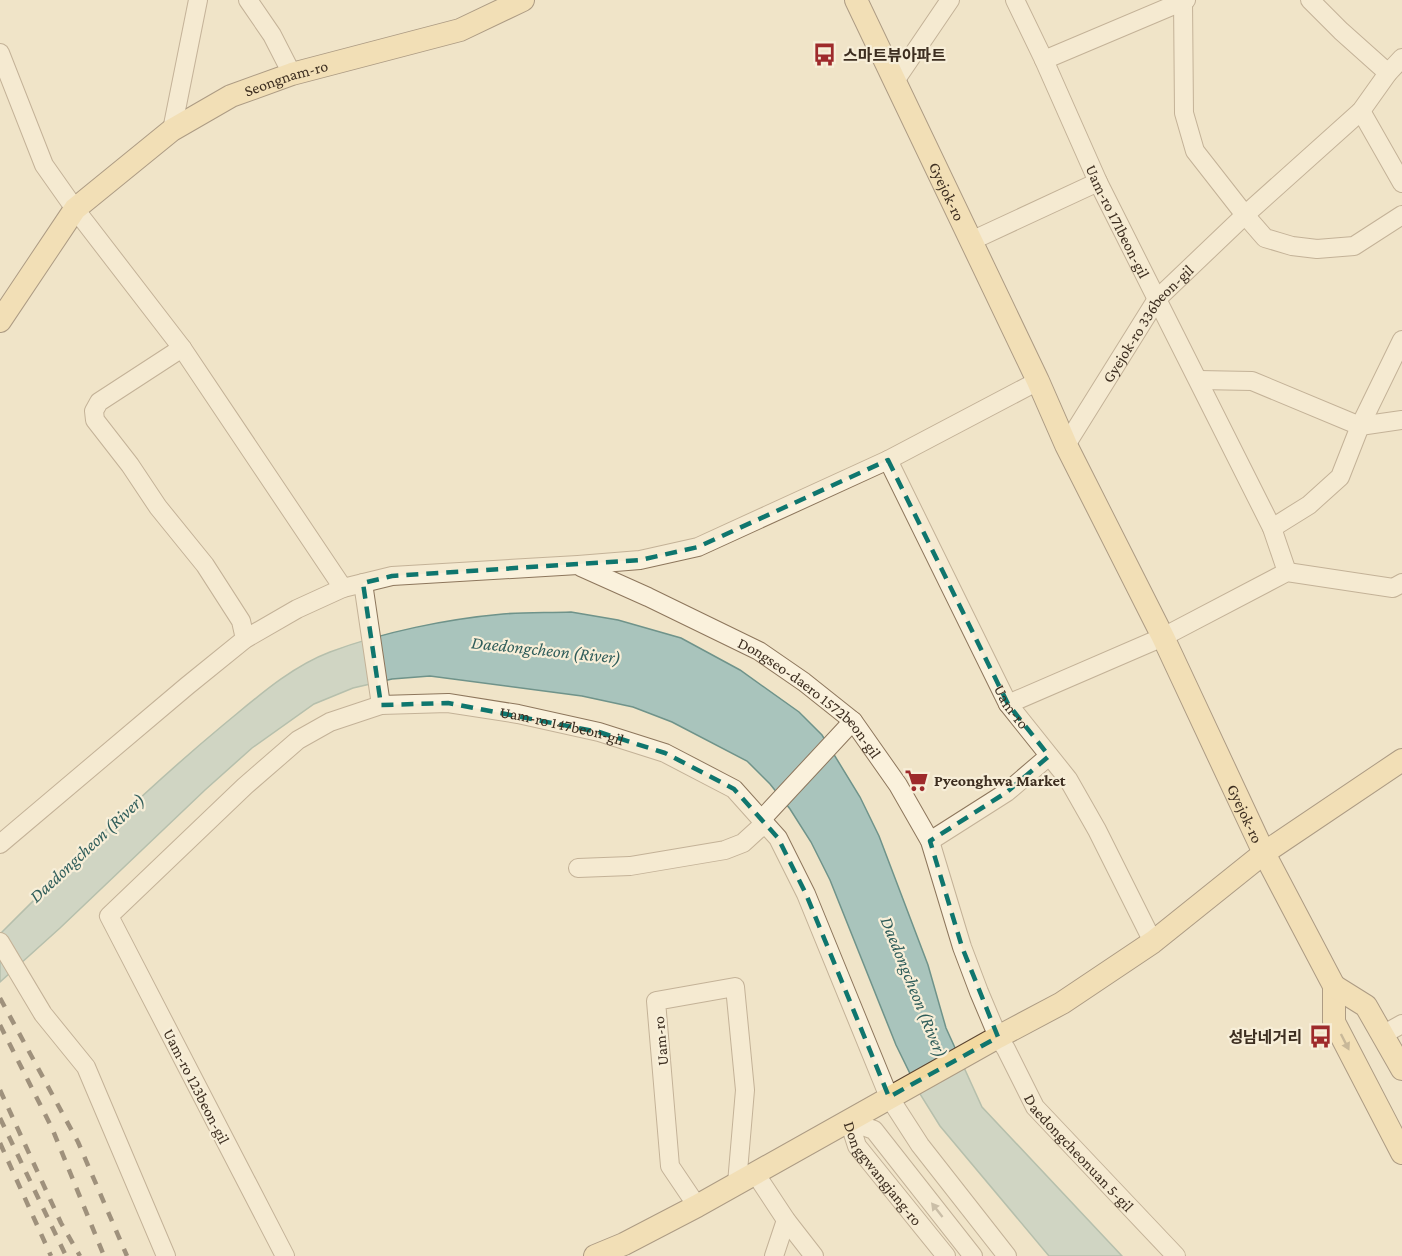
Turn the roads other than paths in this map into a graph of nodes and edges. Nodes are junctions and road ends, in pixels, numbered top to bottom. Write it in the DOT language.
graph roads {
  1 [pos="198,0"];
  2 [pos="248,0"];
  3 [pos="522,0"];
  4 [pos="856,0"];
  5 [pos="950,0"];
  6 [pos="1015,0"];
  7 [pos="1184,0"];
  8 [pos="1310,0"];
  9 [pos="0,53"];
  10 [pos="1402,58"];
  11 [pos="1044,60"];
  12 [pos="1388,73"];
  13 [pos="292,74"];
  14 [pos="895,81"];
  15 [pos="1361,111"];
  16 [pos="172,130"];
  17 [pos="1098,182"];
  18 [pos="1402,183"];
  19 [pos="75,208"];
  20 [pos="1245,215"];
  21 [pos="1402,215"];
  22 [pos="971,241"];
  23 [pos="1156,299"];
  24 [pos="0,321"];
  25 [pos="1402,340"];
  26 [pos="182,348"];
  27 [pos="1199,380"];
  28 [pos="1038,381"];
  29 [pos="1402,420"];
  30 [pos="1360,426"];
  31 [pos="1066,446"];
  32 [pos="888,460"];
  33 [pos="1272,528"];
  34 [pos="578,565"];
  35 [pos="1287,572"];
  36 [pos="363,583"];
  37 [pos="1402,583"];
  38 [pos="343,588"];
  39 [pos="1163,637"];
  40 [pos="246,639"];
  41 [pos="1008,704"];
  42 [pos="381,705"];
  43 [pos="853,721"];
  44 [pos="1050,756"];
  45 [pos="1402,760"];
  46 [pos="765,818"];
  47 [pos="930,841"];
  48 [pos="0,844"];
  49 [pos="1264,853"];
  50 [pos="578,868"];
  51 [pos="109,916"];
  52 [pos="0,942"];
  53 [pos="1153,942"];
  54 [pos="1334,986"];
  55 [pos="1393,1029"];
  56 [pos="998,1037"];
  57 [pos="1402,1069"];
  58 [pos="889,1098"];
  59 [pos="849,1120"];
  60 [pos="1402,1153"];
  61 [pos="746,1178"];
  62 [pos="697,1206"];
  63 [pos="786,1220"];
  64 [pos="166,1256"];
  65 [pos="285,1256"];
  66 [pos="595,1256"];
  67 [pos="774,1256"];
  68 [pos="814,1256"];
  69 [pos="946,1256"];
  70 [pos="973,1256"];
  71 [pos="1007,1256"];
  72 [pos="1176,1256"];
  1 -- 16 [label="street"];
  2 -- 13 [label="street"];
  3 -- 13 [label="main road, Seongnam-ro"];
  4 -- 14 [label="main road, Gyejok-ro"];
  5 -- 14 [label="street"];
  6 -- 11 [label="street, Uam-ro 171beon-gil"];
  7 -- 11 [label="street"];
  7 -- 20 [label="street"];
  8 -- 12 [label="street"];
  9 -- 19 [label="street"];
  10 -- 12 [label="street, Gyejok-ro 336beon-gil"];
  11 -- 17 [label="street, Uam-ro 171beon-gil"];
  12 -- 15 [label="street, Gyejok-ro 336beon-gil"];
  13 -- 16 [label="main road, Seongnam-ro"];
  14 -- 22 [label="main road, Gyejok-ro"];
  15 -- 18 [label="street"];
  15 -- 20 [label="street, Gyejok-ro 336beon-gil"];
  16 -- 19 [label="main road, Seongnam-ro"];
  17 -- 22 [label="street"];
  17 -- 23 [label="street, Uam-ro 171beon-gil"];
  19 -- 24 [label="main road, Seongnam-ro"];
  19 -- 26 [label="street"];
  20 -- 21 [label="street"];
  20 -- 23 [label="street, Gyejok-ro 336beon-gil"];
  22 -- 28 [label="main road, Gyejok-ro"];
  23 -- 27 [label="street, Uam-ro 171beon-gil"];
  23 -- 31 [label="street, Gyejok-ro 336beon-gil"];
  25 -- 30 [label="street"];
  26 -- 38 [label="street"];
  26 -- 40 [label="street"];
  27 -- 30 [label="street"];
  27 -- 33 [label="street, Uam-ro 171beon-gil"];
  28 -- 31 [label="main road, Gyejok-ro"];
  28 -- 32 [label="street"];
  29 -- 30 [label="street"];
  30 -- 33 [label="street"];
  31 -- 39 [label="main road, Gyejok-ro"];
  32 -- 34 [label="street"];
  32 -- 41 [label="street, Uam-ro"];
  33 -- 35 [label="street, Uam-ro 171beon-gil"];
  34 -- 36 [label="street"];
  34 -- 43 [label="street, Dongseo-daero 1572beon-gil"];
  35 -- 37 [label="street"];
  35 -- 39 [label="street"];
  36 -- 38 [label="street"];
  36 -- 42 [label="street"];
  38 -- 40 [label="street"];
  39 -- 41 [label="street"];
  39 -- 49 [label="main road, Gyejok-ro"];
  40 -- 48 [label="street"];
  41 -- 44 [label="street, Uam-ro"];
  42 -- 46 [label="street, Uam-ro 147beon-gil"];
  42 -- 51 [label="street, Uam-ro 147beon-gil"];
  43 -- 46 [label="street"];
  43 -- 47 [label="street, Dongseo-daero 1572beon-gil"];
  44 -- 47 [label="street"];
  44 -- 53 [label="street, Uam-ro"];
  45 -- 49 [label="main road"];
  46 -- 50 [label="street"];
  46 -- 58 [label="street, Uam-ro 147beon-gil"];
  47 -- 56 [label="street, Dongseo-daero 1572beon-gil"];
  49 -- 53 [label="main road"];
  49 -- 54 [label="main road, Gyejok-ro"];
  51 -- 65 [label="street, Uam-ro 123beon-gil"];
  52 -- 64 [label="street"];
  53 -- 56 [label="main road"];
  54 -- 55 [label="main road"];
  54 -- 60 [label="main road, Gyejok-ro, one-way"];
  55 -- 57 [label="main road"];
  56 -- 58 [label="main road"];
  56 -- 72 [label="street, Daedongcheonuan 5-gil"];
  58 -- 59 [label="main road"];
  58 -- 71 [label="street, Uam-ro 147beon-gil"];
  59 -- 61 [label="main road"];
  59 -- 69 [label="street, Donggwangjang-ro"];
  70 -- 59 [label="street, Donggwangjang-ro, one-way"];
  61 -- 62 [label="main road"];
  61 -- 62 [label="street, Uam-ro"];
  61 -- 63 [label="street"];
  62 -- 66 [label="main road"];
  63 -- 67 [label="street"];
  63 -- 68 [label="street"];
}
